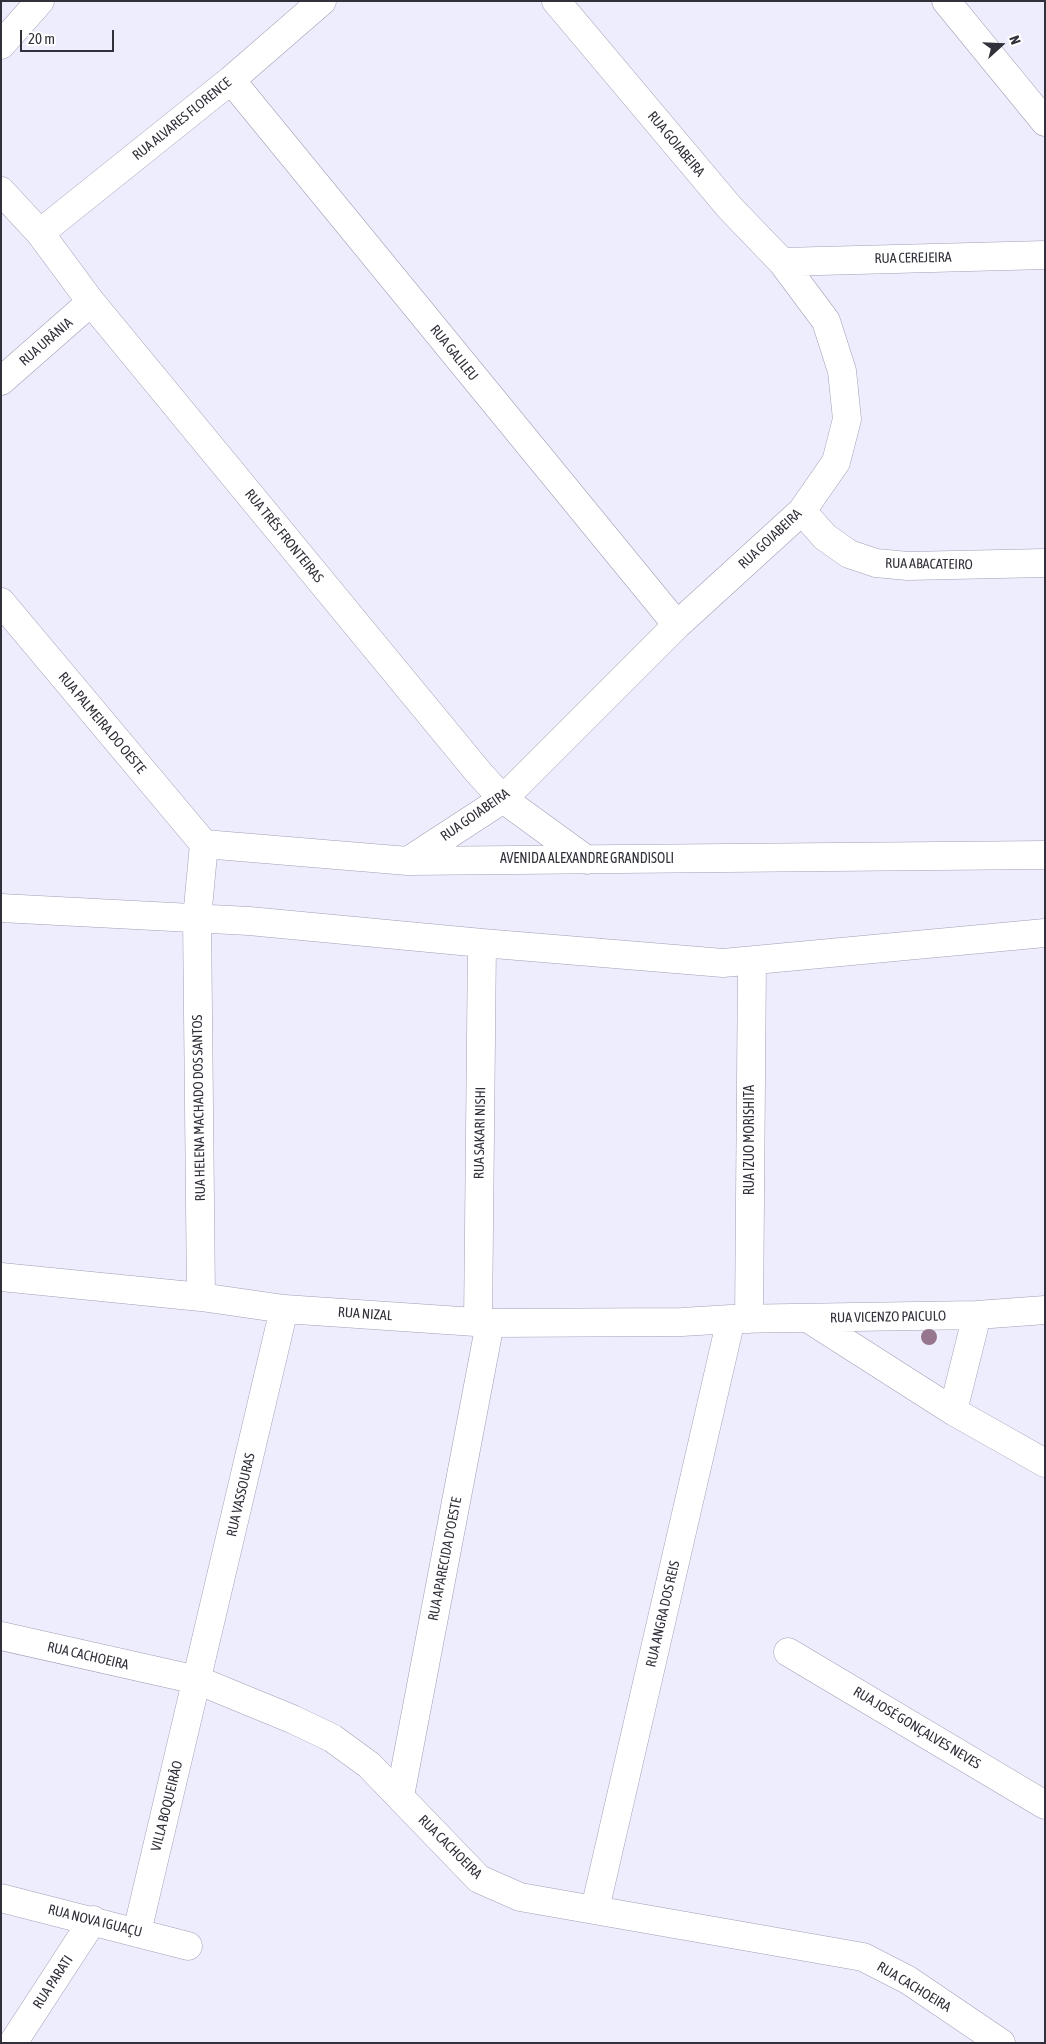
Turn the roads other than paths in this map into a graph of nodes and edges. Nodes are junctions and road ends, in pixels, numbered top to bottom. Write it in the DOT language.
graph roads {
  1 [pos="40,1"];
  2 [pos="322,1"];
  3 [pos="556,1"];
  4 [pos="946,1"];
  5 [pos="1,45"];
  6 [pos="231,80"];
  7 [pos="1045,122"];
  8 [pos="1,191"];
  9 [pos="40,233"];
  10 [pos="1045,255"];
  11 [pos="782,262"];
  12 [pos="91,302"];
  13 [pos="1,381"];
  14 [pos="802,511"];
  15 [pos="1045,564"];
  16 [pos="1,602"];
  17 [pos="677,626"];
  18 [pos="503,799"];
  19 [pos="204,844"];
  20 [pos="1045,855"];
  21 [pos="588,860"];
  22 [pos="408,861"];
  23 [pos="1,908"];
  24 [pos="197,918"];
  25 [pos="1045,933"];
  26 [pos="482,943"];
  27 [pos="752,961"];
  28 [pos="1,1277"];
  29 [pos="201,1297"];
  30 [pos="284,1309"];
  31 [pos="1045,1310"];
  32 [pos="977,1315"];
  33 [pos="740,1319"];
  34 [pos="809,1319"];
  35 [pos="484,1322"];
  36 [pos="953,1411"];
  37 [pos="1045,1463"];
  38 [pos="1,1636"];
  39 [pos="788,1652"];
  40 [pos="197,1680"];
  41 [pos="400,1796"];
  42 [pos="1045,1805"];
  43 [pos="1,1898"];
  44 [pos="595,1909"];
  45 [pos="93,1920"];
  46 [pos="137,1932"];
  47 [pos="188,1946"];
  48 [pos="14,2043"];
  49 [pos="1001,2043"];
  1 -- 5 [label="street"];
  2 -- 6 [label="street, RUA ALVARES FLORENCE"];
  3 -- 11 [label="street, RUA GOIABEIRA"];
  4 -- 7 [label="street"];
  6 -- 9 [label="street, RUA ALVARES FLORENCE"];
  6 -- 17 [label="street, RUA GALILEU"];
  8 -- 9 [label="street, RUA TRÊS FRONTEIRAS"];
  9 -- 12 [label="street, RUA TRÊS FRONTEIRAS"];
  10 -- 11 [label="street, RUA CEREJEIRA"];
  11 -- 14 [label="street, RUA GOIABEIRA"];
  12 -- 13 [label="street, RUA URÂNIA"];
  12 -- 18 [label="street, RUA TRÊS FRONTEIRAS"];
  14 -- 15 [label="street, RUA ABACATEIRO"];
  14 -- 17 [label="street, RUA GOIABEIRA"];
  16 -- 19 [label="street, RUA PALMEIRA DO OESTE"];
  17 -- 18 [label="street, RUA GOIABEIRA"];
  18 -- 21 [label="street, RUA TRÊS FRONTEIRAS"];
  18 -- 22 [label="street, RUA GOIABEIRA"];
  19 -- 22 [label="street, AVENIDA ALEXANDRE GRANDISOLI"];
  19 -- 24 [label="street"];
  20 -- 21 [label="street, AVENIDA ALEXANDRE GRANDISOLI"];
  21 -- 22 [label="street, AVENIDA ALEXANDRE GRANDISOLI"];
  23 -- 24 [label="street"];
  24 -- 26 [label="street"];
  24 -- 29 [label="street, RUA HELENA MACHADO DOS SANTOS"];
  25 -- 27 [label="street"];
  26 -- 27 [label="street"];
  26 -- 35 [label="street, RUA SAKARI NISHI"];
  27 -- 33 [label="street, RUA IZUO MORISHITA"];
  28 -- 29 [label="street, RUA NIZAL"];
  29 -- 30 [label="street, RUA NIZAL"];
  30 -- 35 [label="street, RUA NIZAL"];
  30 -- 40 [label="street, RUA VASSOURAS"];
  31 -- 32 [label="street, RUA VICENZO PAICULO"];
  32 -- 34 [label="street, RUA VICENZO PAICULO"];
  32 -- 36 [label="street"];
  33 -- 34 [label="street, RUA VICENZO PAICULO"];
  33 -- 35 [label="street, RUA NIZAL"];
  33 -- 44 [label="street, RUA ANGRA DOS REIS"];
  34 -- 36 [label="street"];
  35 -- 41 [label="street, RUA APARECIDA D'OESTE"];
  36 -- 37 [label="street"];
  38 -- 40 [label="street, RUA CACHOEIRA"];
  39 -- 42 [label="street, RUA JOSÉ GONÇALVES NEVES"];
  40 -- 41 [label="street, RUA CACHOEIRA"];
  40 -- 46 [label="street, VILLA BOQUEIRÂO"];
  41 -- 44 [label="street, RUA CACHOEIRA"];
  43 -- 45 [label="street, RUA NOVA IGUAÇU"];
  44 -- 49 [label="street, RUA CACHOEIRA"];
  45 -- 46 [label="street, RUA NOVA IGUAÇU"];
  45 -- 48 [label="street, RUA PARATI"];
  46 -- 47 [label="street, RUA NOVA IGUAÇU"];
}
